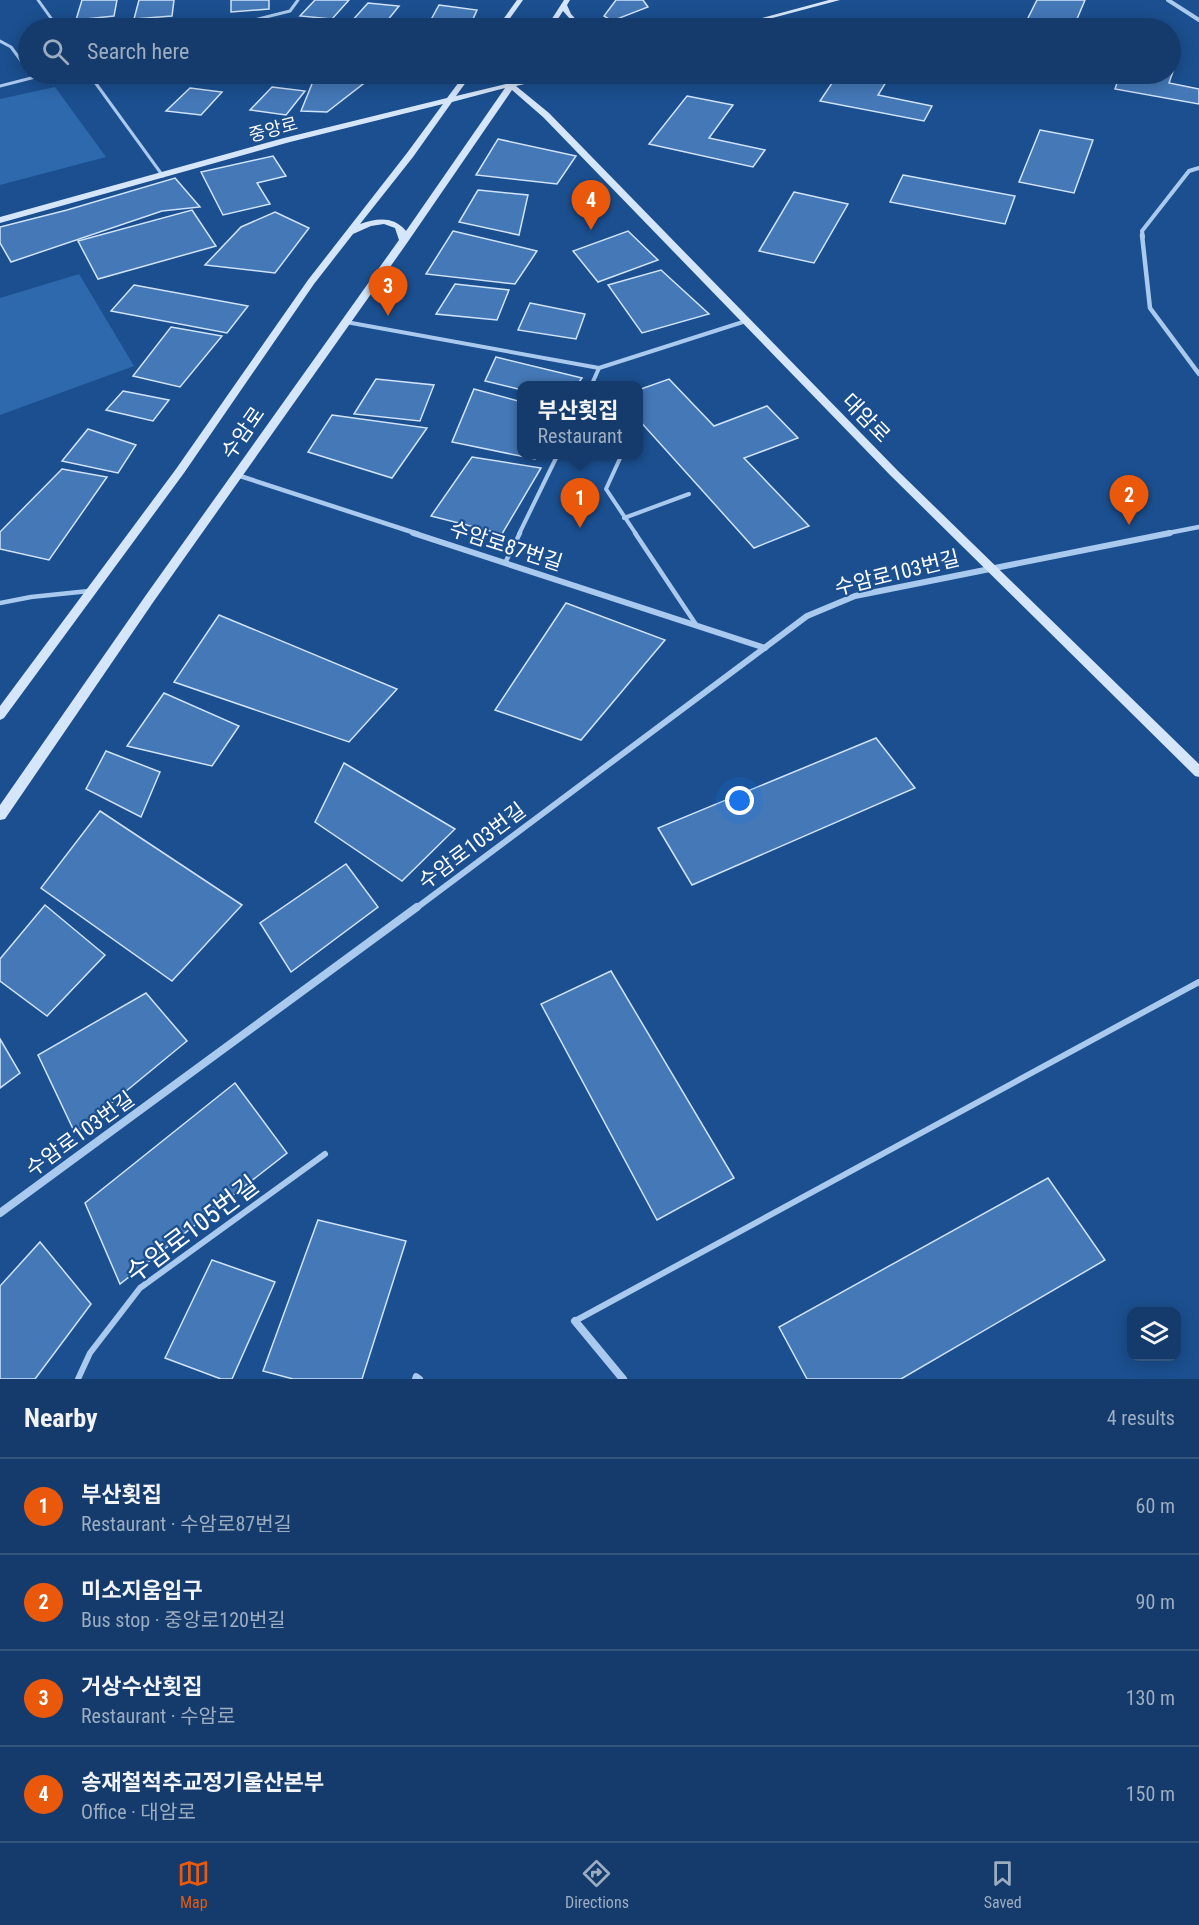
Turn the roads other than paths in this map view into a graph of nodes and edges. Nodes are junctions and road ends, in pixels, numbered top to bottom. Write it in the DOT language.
graph roads {
  1 [pos="38,0"];
  2 [pos="298,0"];
  3 [pos="520,0"];
  4 [pos="837,0"];
  5 [pos="1168,0"];
  6 [pos="565,2"];
  7 [pos="51,18"];
  8 [pos="262,18"];
  9 [pos="507,18"];
  10 [pos="555,18"];
  11 [pos="571,18"];
  12 [pos="768,18"];
  13 [pos="1199,20"];
  14 [pos="0,41"];
  15 [pos="18,56"];
  16 [pos="18,79"];
  17 [pos="96,84"];
  18 [pos="461,84"];
  19 [pos="515,84"];
  20 [pos="511,85"];
  21 [pos="0,86"];
  22 [pos="448,101"];
  23 [pos="1199,168"];
  24 [pos="163,176"];
  25 [pos="0,220"];
  26 [pos="348,235"];
  27 [pos="404,241"];
  28 [pos="746,321"];
  29 [pos="346,322"];
  30 [pos="599,368"];
  31 [pos="1199,374"];
  32 [pos="593,381"];
  33 [pos="556,459"];
  34 [pos="620,459"];
  35 [pos="237,476"];
  36 [pos="689,494"];
  37 [pos="624,518"];
  38 [pos="1199,527"];
  39 [pos="505,563"];
  40 [pos="991,567"];
  41 [pos="92,591"];
  42 [pos="0,603"];
  43 [pos="697,626"];
  44 [pos="765,648"];
  45 [pos="0,715"];
  46 [pos="1199,772"];
  47 [pos="0,815"];
  48 [pos="1199,982"];
  49 [pos="326,1154"];
  50 [pos="0,1213"];
  51 [pos="574,1321"];
  52 [pos="78,1379"];
  53 [pos="623,1379"];
  1 -- 7 [label="lane"];
  2 -- 8 [label="lane"];
  3 -- 9 [label="main road"];
  4 -- 12 [label="main road"];
  5 -- 13 [label="street"];
  6 -- 10 [label="main road"];
  6 -- 11 [label="main road"];
  14 -- 15 [label="lane"];
  16 -- 21 [label="lane"];
  17 -- 24 [label="lane"];
  18 -- 22 [label="main road, 수암로"];
  19 -- 20 [label="main road, 중앙로"];
  20 -- 22 [label="main road, 중앙로"];
  20 -- 27 [label="main road, 수암로"];
  20 -- 28 [label="main road, 대암로"];
  22 -- 24 [label="main road, 중앙로"];
  22 -- 26 [label="main road, 수암로"];
  23 -- 31 [label="street"];
  24 -- 25 [label="main road, 중앙로"];
  26 -- 27 [label="main road"];
  26 -- 41 [label="main road, 수암로"];
  27 -- 29 [label="main road, 수암로"];
  28 -- 30 [label="lane"];
  28 -- 40 [label="main road, 대암로"];
  29 -- 30 [label="lane"];
  29 -- 35 [label="main road, 수암로"];
  30 -- 32 [label="lane"];
  33 -- 39 [label="lane"];
  34 -- 37 [label="lane"];
  35 -- 39 [label="street, 수암로87번길"];
  35 -- 47 [label="main road, 수암로"];
  36 -- 37 [label="lane"];
  37 -- 43 [label="lane"];
  38 -- 40 [label="street, 수암로103번길"];
  39 -- 43 [label="street, 수암로87번길"];
  40 -- 44 [label="street, 수암로103번길"];
  40 -- 46 [label="main road, 대암로"];
  41 -- 42 [label="lane"];
  41 -- 45 [label="main road, 수암로"];
  43 -- 44 [label="street, 수암로87번길"];
  44 -- 50 [label="street, 수암로103번길"];
  48 -- 51 [label="lane"];
  49 -- 52 [label="lane, 수암로105번길"];
  51 -- 53 [label="street"];
}
